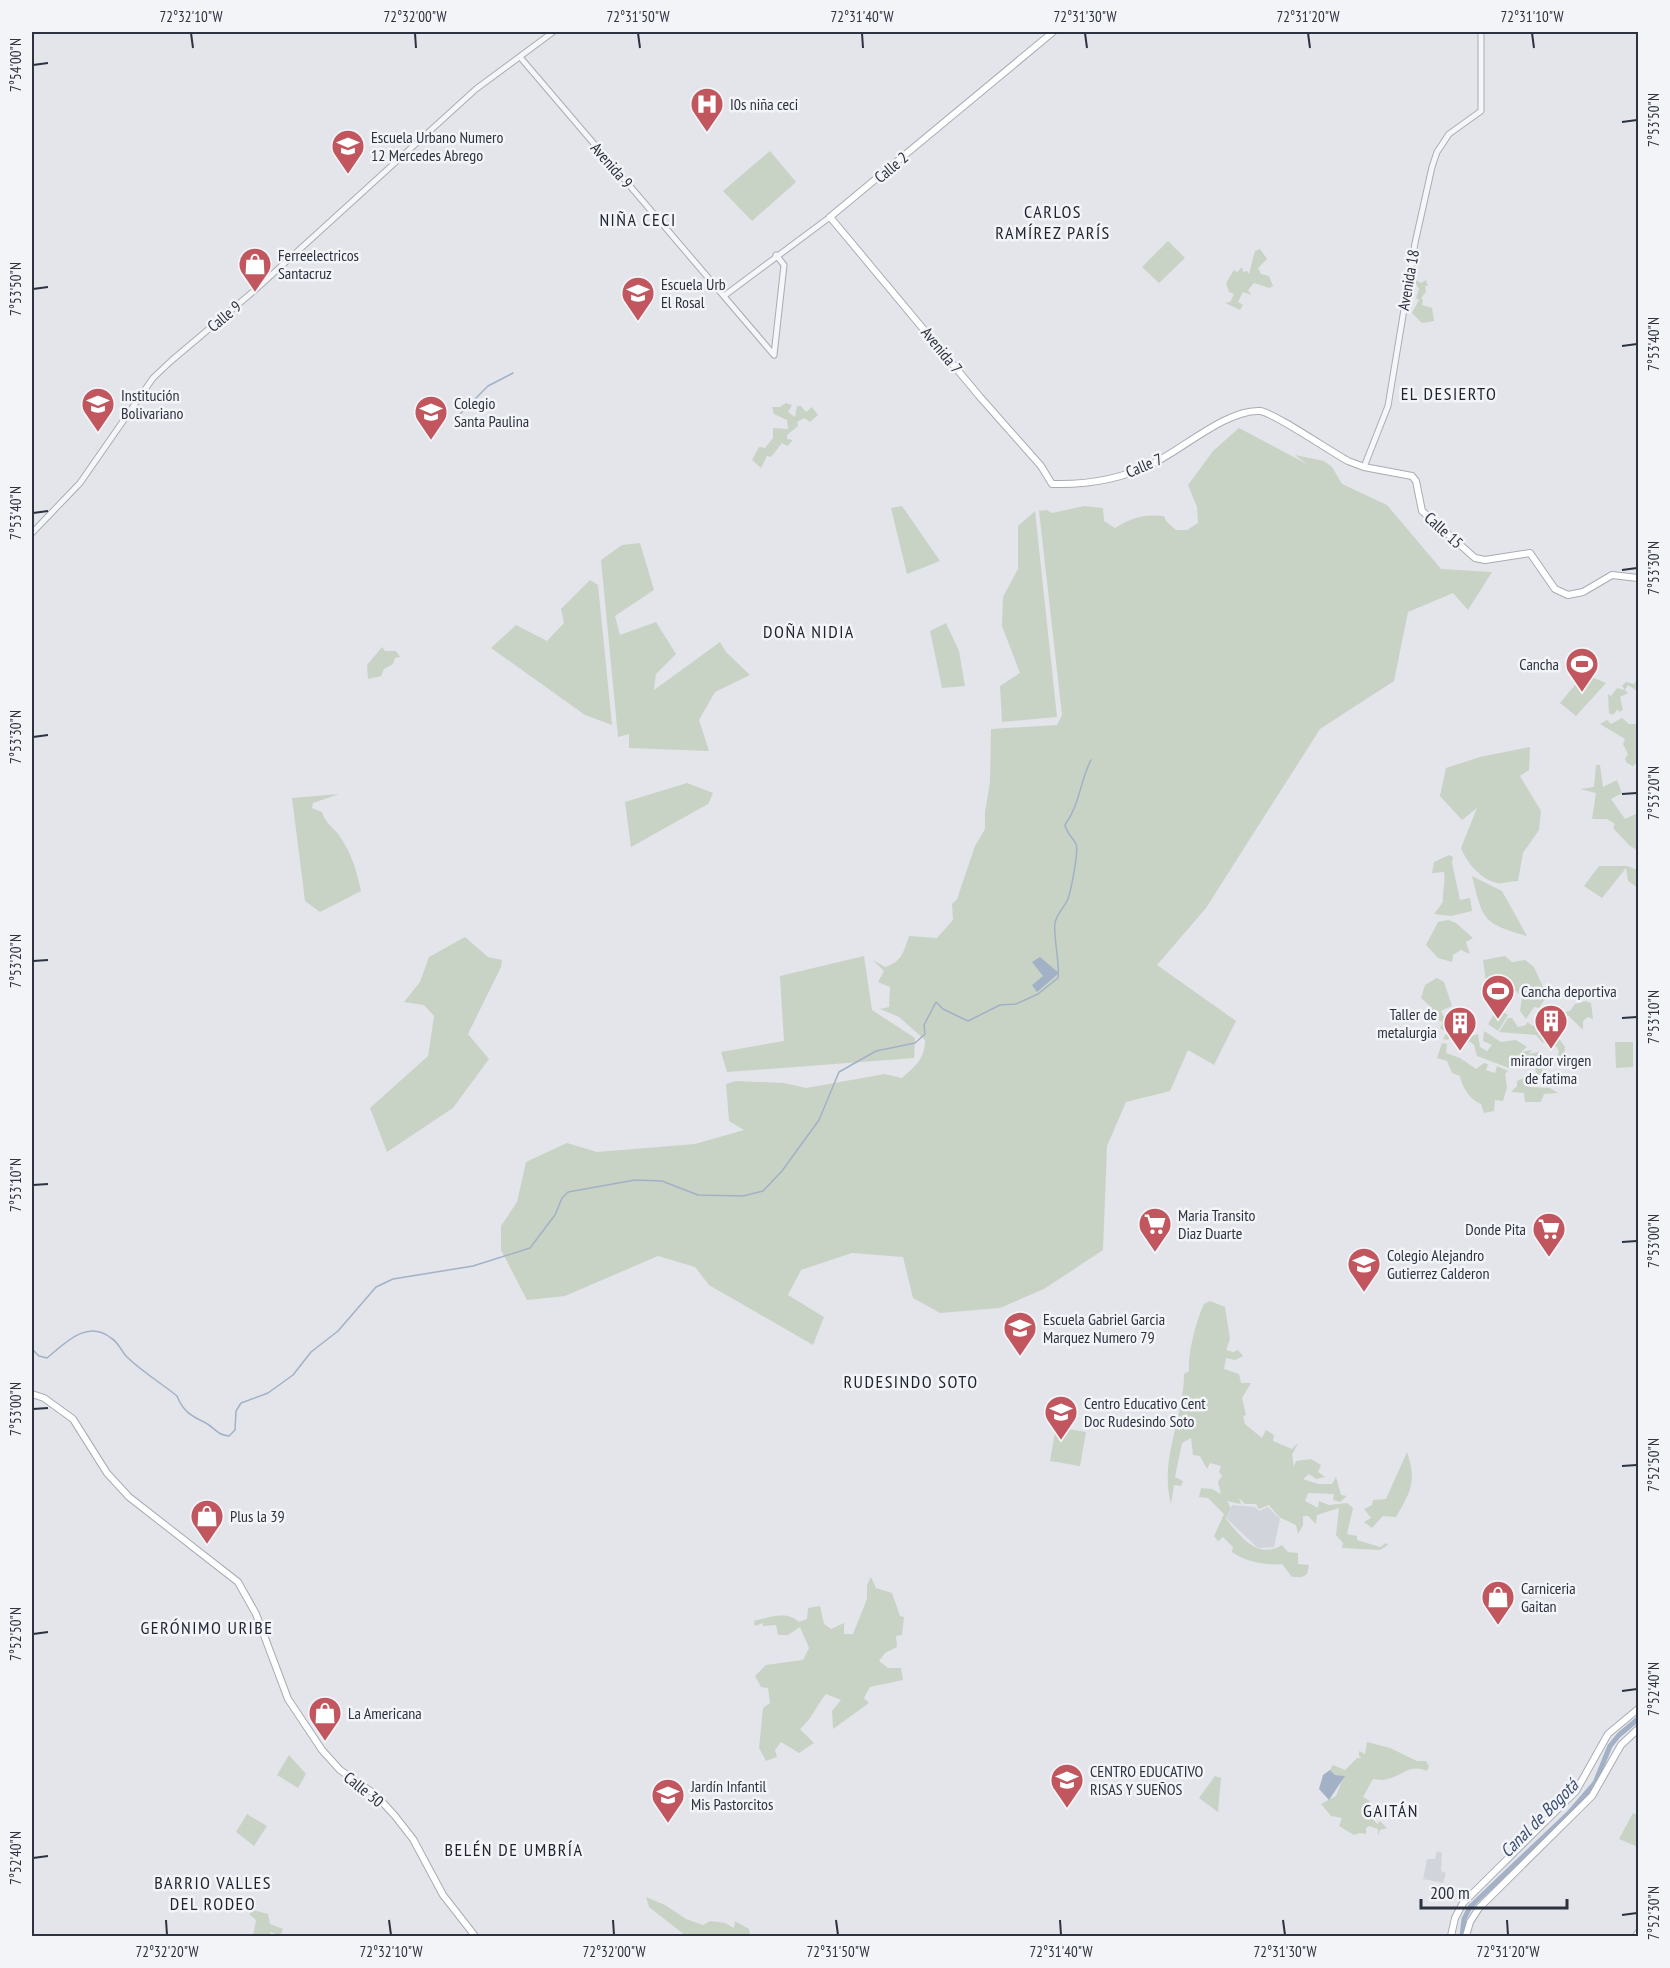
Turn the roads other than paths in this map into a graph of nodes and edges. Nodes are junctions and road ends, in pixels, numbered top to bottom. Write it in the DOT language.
graph roads {
  1 [pos="553,32"];
  2 [pos="1053,32"];
  3 [pos="1481,32"];
  4 [pos="520,57"];
  5 [pos="830,217"];
  6 [pos="776,255"];
  7 [pos="724,296"];
  8 [pos="1227,419"];
  9 [pos="1364,467"];
  10 [pos="1052,484"];
  11 [pos="32,533"];
  12 [pos="1638,578"];
  13 [pos="32,1394"];
  14 [pos="1638,1710"];
  15 [pos="1638,1729"];
  16 [pos="1466,1935"];
  17 [pos="475,1936"];
  18 [pos="1451,1936"];
  1 -- 4 [label="street, Calle 9"];
  2 -- 5 [label="main road, Calle 2"];
  3 -- 9 [label="street, Avenida 18"];
  4 -- 7 [label="street, Avenida 9"];
  4 -- 11 [label="street, Calle 9"];
  5 -- 6 [label="street, Calle 2"];
  5 -- 10 [label="main road, Avenida 7"];
  6 -- 7 [label="street, Calle 2"];
  6 -- 7 [label="street, Avenida 9"];
  8 -- 9 [label="main road, Calle 15"];
  8 -- 10 [label="main road, Calle 7"];
  9 -- 12 [label="main road, Calle 15"];
  13 -- 17 [label="main road, Calle 30"];
  14 -- 18 [label="main road"];
  15 -- 16 [label="main road"];
}
